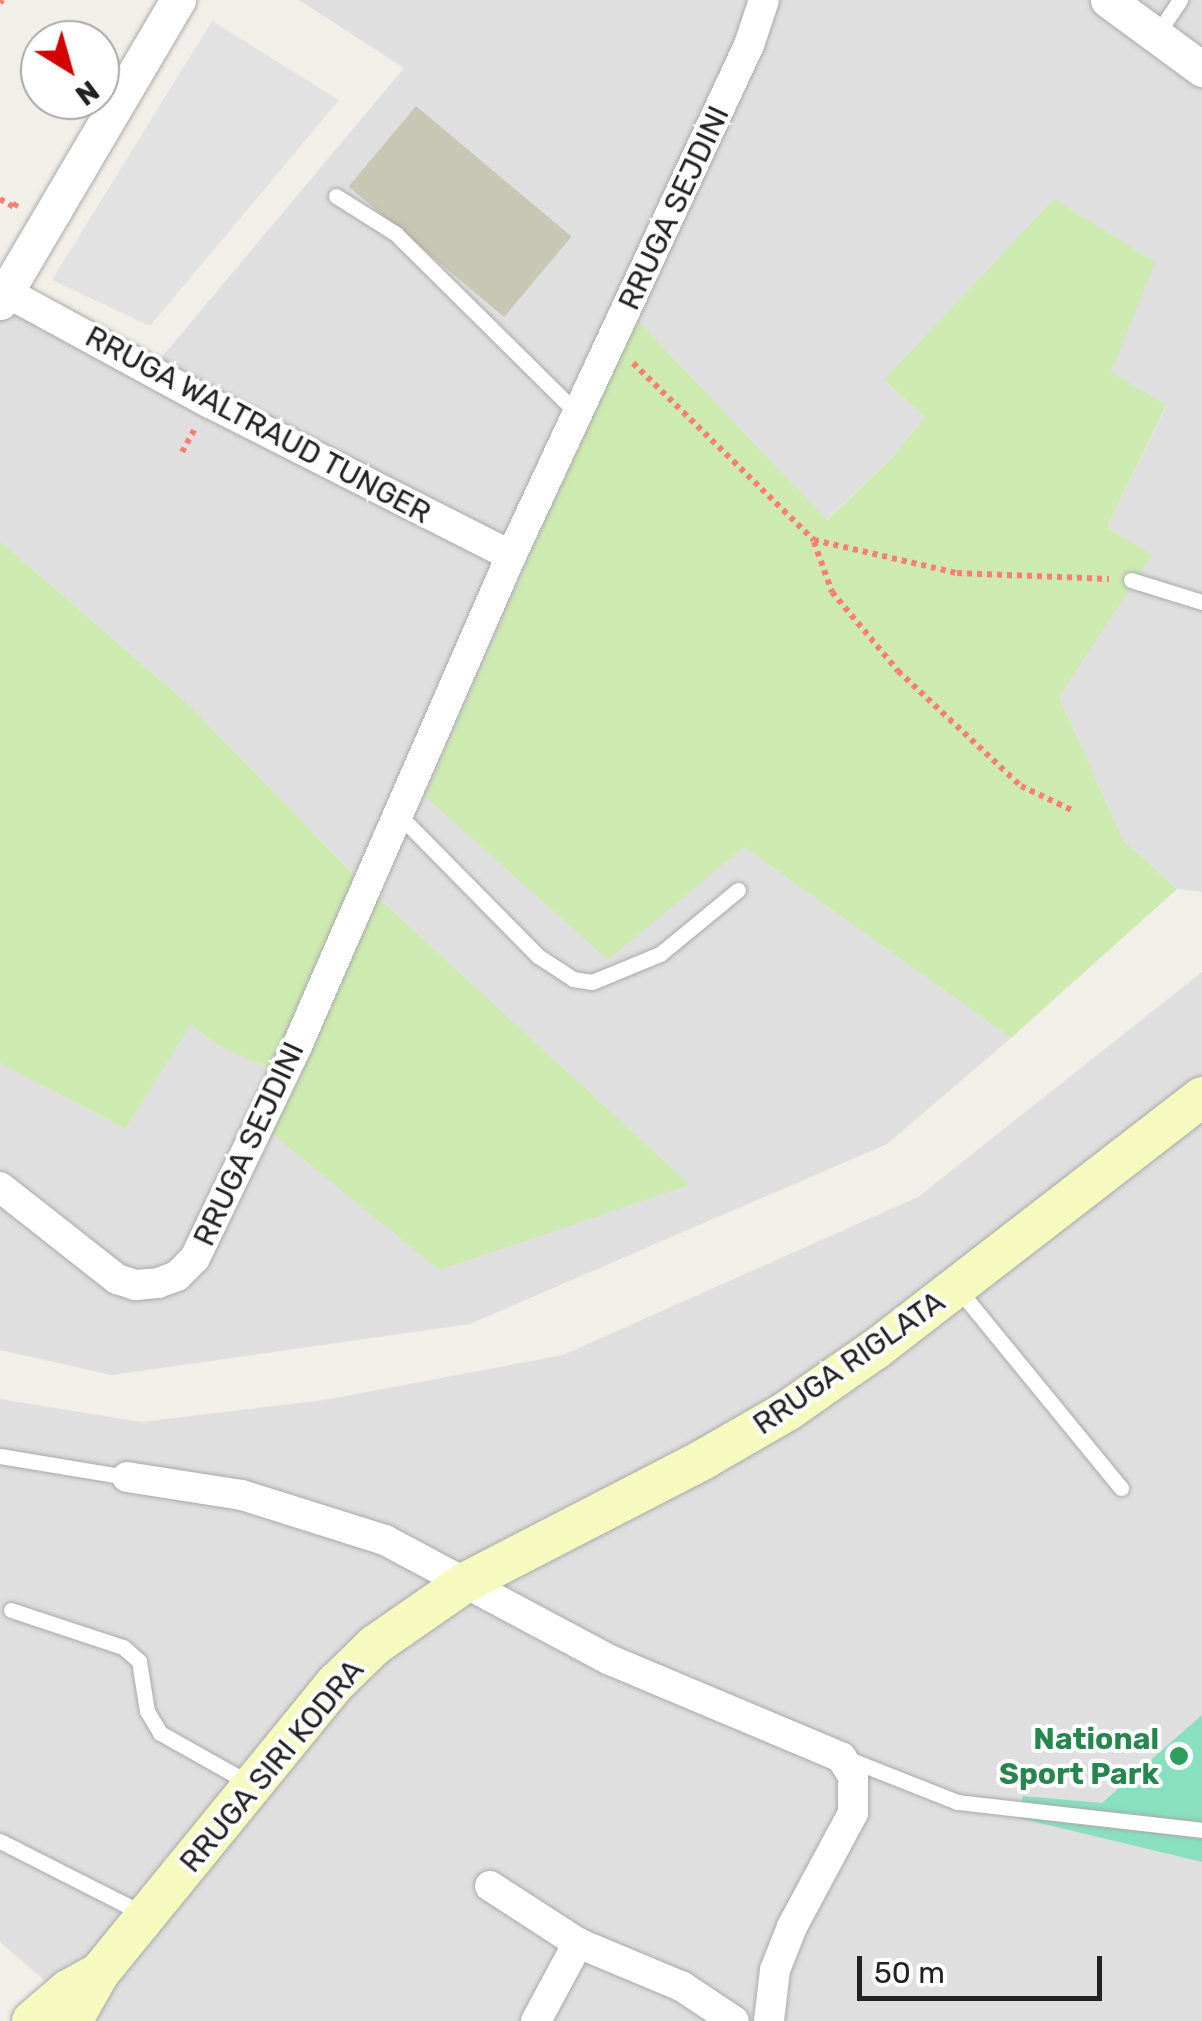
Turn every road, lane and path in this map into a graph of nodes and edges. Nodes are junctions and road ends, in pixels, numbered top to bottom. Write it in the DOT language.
graph roads {
  1 [pos="178,0"];
  2 [pos="764,0"];
  3 [pos="1108,0"];
  4 [pos="1180,0"];
  5 [pos="1156,36"];
  6 [pos="1202,69"];
  7 [pos="336,196"];
  8 [pos="3,297"];
  9 [pos="612,343"];
  10 [pos="578,414"];
  11 [pos="814,540"];
  12 [pos="511,556"];
  13 [pos="1130,580"];
  14 [pos="1202,602"];
  15 [pos="1074,811"];
  16 [pos="397,813"];
  17 [pos="738,890"];
  18 [pos="1202,1097"];
  19 [pos="0,1188"];
  20 [pos="956,1287"];
  21 [pos="0,1456"];
  22 [pos="127,1477"];
  23 [pos="1122,1488"];
  24 [pos="466,1582"];
  25 [pos="10,1610"];
  26 [pos="841,1756"];
  27 [pos="252,1785"];
  28 [pos="1202,1830"];
  29 [pos="0,1841"];
  30 [pos="490,1886"];
  31 [pos="148,1916"];
  32 [pos="578,1943"];
  33 [pos="100,1972"];
  34 [pos="32,2021"];
  35 [pos="72,2021"];
  36 [pos="536,2021"];
  37 [pos="734,2021"];
  38 [pos="769,2021"];
  1 -- 8 [label="street"];
  2 -- 9 [label="street, RRUGA SEJDINI"];
  3 -- 5 [label="street"];
  4 -- 5 [label="lane"];
  5 -- 6 [label="street"];
  7 -- 10 [label="lane"];
  8 -- 12 [label="street, RRUGA WALTRAUD TUNGER"];
  9 -- 10 [label="street, RRUGA SEJDINI"];
  9 -- 11 [label="path"];
  10 -- 12 [label="street, RRUGA SEJDINI"];
  11 -- 13 [label="path"];
  11 -- 15 [label="path"];
  12 -- 16 [label="street, RRUGA SEJDINI"];
  13 -- 14 [label="lane"];
  16 -- 17 [label="lane"];
  16 -- 19 [label="street, RRUGA SEJDINI"];
  18 -- 20 [label="main road, RRUGA RIGLATA"];
  20 -- 23 [label="lane"];
  20 -- 24 [label="main road, RRUGA RIGLATA"];
  21 -- 22 [label="lane"];
  22 -- 24 [label="street"];
  24 -- 26 [label="street"];
  24 -- 27 [label="main road, RRUGA SIRI KODRA"];
  25 -- 27 [label="lane"];
  26 -- 28 [label="lane"];
  26 -- 38 [label="street"];
  27 -- 31 [label="main road, RRUGA SIRI KODRA"];
  29 -- 31 [label="lane"];
  30 -- 32 [label="street"];
  31 -- 33 [label="main road, RRUGA SIRI KODRA"];
  32 -- 36 [label="street"];
  32 -- 37 [label="street"];
  33 -- 34 [label="main road, RRUGA SIRI KODRA"];
  33 -- 35 [label="main road, RRUGA SIRI KODRA"];
}
